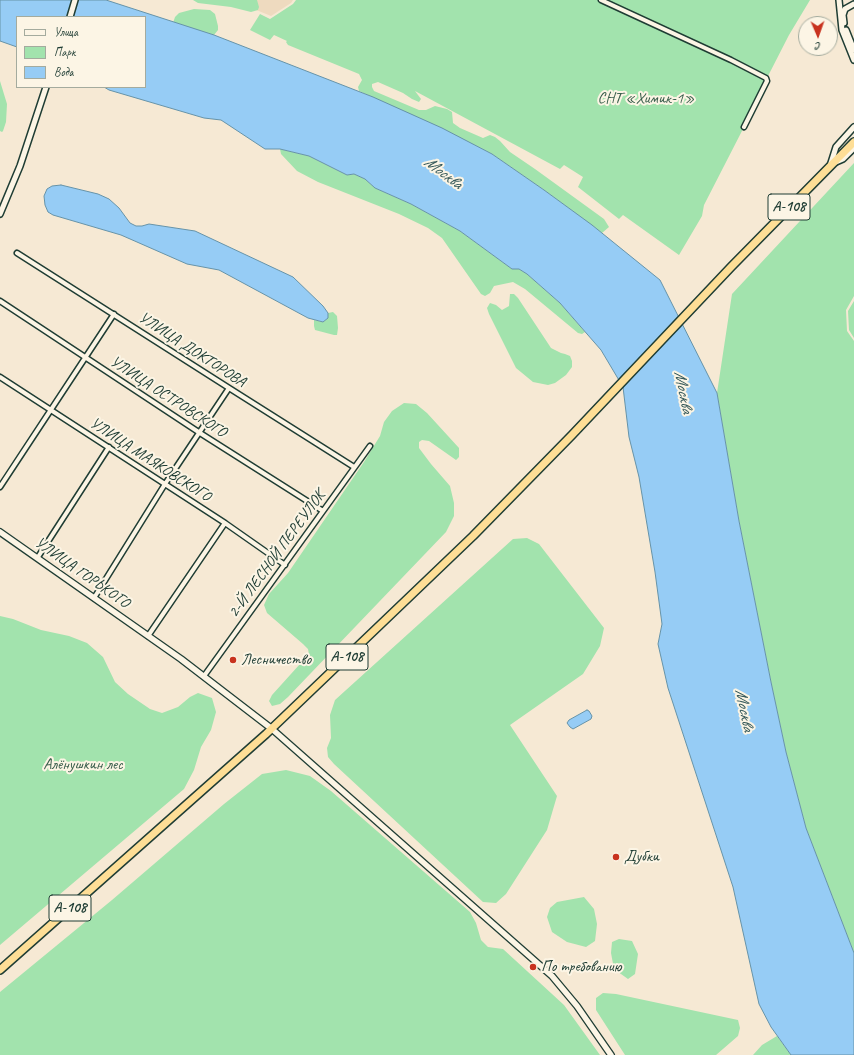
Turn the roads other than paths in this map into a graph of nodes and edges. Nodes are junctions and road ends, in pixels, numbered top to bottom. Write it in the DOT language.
graph roads {
  1 [pos="75,0"];
  2 [pos="601,0"];
  3 [pos="838,0"];
  4 [pos="854,4"];
  5 [pos="70,16"];
  6 [pos="854,50"];
  7 [pos="854,60"];
  8 [pos="46,88"];
  9 [pos="744,126"];
  10 [pos="854,127"];
  11 [pos="854,136"];
  12 [pos="854,142"];
  13 [pos="854,148"];
  14 [pos="840,155"];
  15 [pos="830,166"];
  16 [pos="0,214"];
  17 [pos="17,253"];
  18 [pos="0,301"];
  19 [pos="114,314"];
  20 [pos="86,357"];
  21 [pos="0,377"];
  22 [pos="229,388"];
  23 [pos="50,410"];
  24 [pos="200,433"];
  25 [pos="370,446"];
  26 [pos="109,447"];
  27 [pos="354,467"];
  28 [pos="165,484"];
  29 [pos="0,487"];
  30 [pos="323,511"];
  31 [pos="225,524"];
  32 [pos="0,532"];
  33 [pos="38,557"];
  34 [pos="285,565"];
  35 [pos="94,598"];
  36 [pos="148,636"];
  37 [pos="204,676"];
  38 [pos="272,729"];
  39 [pos="0,970"];
  40 [pos="611,1055"];
  1 -- 5 [label="street"];
  2 -- 9 [label="street"];
  3 -- 7 [label="street"];
  4 -- 6 [label="street"];
  8 -- 16 [label="street"];
  10 -- 15 [label="street"];
  11 -- 14 [label="highway, А-108"];
  12 -- 14 [label="highway, А-108"];
  13 -- 15 [label="street"];
  14 -- 15 [label="highway, А-108"];
  15 -- 38 [label="highway, А-108"];
  17 -- 19 [label="street, УЛИЦА ДОКТОРОВА"];
  18 -- 20 [label="street, УЛИЦА ОСТРОВСКОГО"];
  19 -- 20 [label="street"];
  19 -- 22 [label="street, УЛИЦА ДОКТОРОВА"];
  20 -- 23 [label="street"];
  20 -- 24 [label="street, УЛИЦА ОСТРОВСКОГО"];
  21 -- 23 [label="street, УЛИЦА МАЯКОВСКОГО"];
  22 -- 24 [label="street"];
  22 -- 27 [label="street, УЛИЦА ДОКТОРОВА"];
  23 -- 26 [label="street, УЛИЦА МАЯКОВСКОГО"];
  23 -- 29 [label="street"];
  24 -- 28 [label="street"];
  24 -- 30 [label="street, УЛИЦА ОСТРОВСКОГО"];
  25 -- 27 [label="street, 2-Й ЛЕСНОЙ ПЕРЕУЛОК"];
  26 -- 28 [label="street, УЛИЦА МАЯКОВСКОГО"];
  26 -- 33 [label="street"];
  27 -- 30 [label="street, 2-Й ЛЕСНОЙ ПЕРЕУЛОК"];
  28 -- 31 [label="street, УЛИЦА МАЯКОВСКОГО"];
  28 -- 35 [label="street"];
  30 -- 34 [label="street, 2-Й ЛЕСНОЙ ПЕРЕУЛОК"];
  31 -- 34 [label="street, УЛИЦА МАЯКОВСКОГО"];
  31 -- 36 [label="street"];
  32 -- 33 [label="main road, УЛИЦА ГОРЬКОГО"];
  33 -- 35 [label="main road, УЛИЦА ГОРЬКОГО"];
  34 -- 37 [label="street, 2-Й ЛЕСНОЙ ПЕРЕУЛОК"];
  35 -- 36 [label="main road, УЛИЦА ГОРЬКОГО"];
  36 -- 37 [label="main road, УЛИЦА ГОРЬКОГО"];
  37 -- 38 [label="main road, УЛИЦА ГОРЬКОГО"];
  38 -- 39 [label="highway, А-108"];
  38 -- 40 [label="main road, УЛИЦА ГОРЬКОГО"];
}
